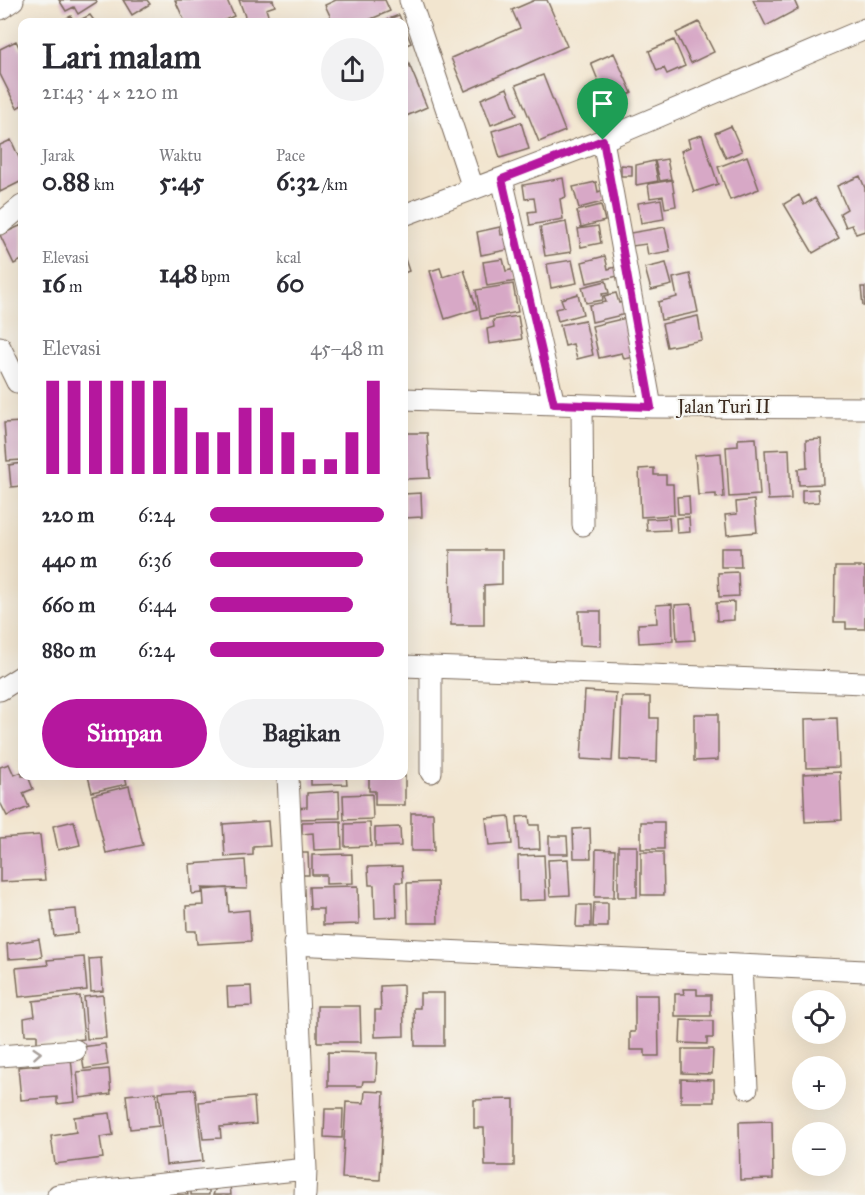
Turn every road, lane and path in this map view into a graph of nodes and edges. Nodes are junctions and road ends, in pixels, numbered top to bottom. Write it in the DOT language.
graph roads {
  1 [pos="13,0"];
  2 [pos="410,0"];
  3 [pos="0,9"];
  4 [pos="865,29"];
  5 [pos="603,140"];
  6 [pos="502,179"];
  7 [pos="473,188"];
  8 [pos="18,209"];
  9 [pos="408,213"];
  10 [pos="0,224"];
  11 [pos="0,347"];
  12 [pos="13,383"];
  13 [pos="408,399"];
  14 [pos="554,404"];
  15 [pos="582,405"];
  16 [pos="651,407"];
  17 [pos="865,408"];
  18 [pos="583,525"];
  19 [pos="408,666"];
  20 [pos="431,667"];
  21 [pos="18,679"];
  22 [pos="865,683"];
  23 [pos="0,690"];
  24 [pos="431,772"];
  25 [pos="288,780"];
  26 [pos="294,944"];
  27 [pos="741,966"];
  28 [pos="865,971"];
  29 [pos="75,1050"];
  30 [pos="0,1056"];
  31 [pos="747,1088"];
  32 [pos="306,1169"];
  33 [pos="58,1195"];
  34 [pos="304,1195"];
  1 -- 3 [label="street"];
  2 -- 7 [label="street"];
  4 -- 5 [label="street"];
  5 -- 6 [label="street"];
  5 -- 16 [label="street"];
  6 -- 7 [label="street"];
  6 -- 14 [label="street"];
  7 -- 9 [label="street"];
  8 -- 10 [label="street"];
  11 -- 12 [label="street"];
  13 -- 14 [label="street, Jalan Turi II"];
  14 -- 15 [label="street, Jalan Turi II"];
  15 -- 16 [label="street, Jalan Turi II"];
  15 -- 18 [label="street"];
  16 -- 17 [label="street, Jalan Turi II"];
  19 -- 20 [label="street"];
  20 -- 22 [label="street"];
  20 -- 24 [label="street"];
  21 -- 23 [label="street"];
  25 -- 26 [label="street"];
  26 -- 27 [label="street"];
  26 -- 32 [label="street"];
  27 -- 28 [label="street"];
  27 -- 31 [label="street"];
  30 -- 29 [label="street, one-way"];
  32 -- 33 [label="street"];
  32 -- 34 [label="street"];
}
